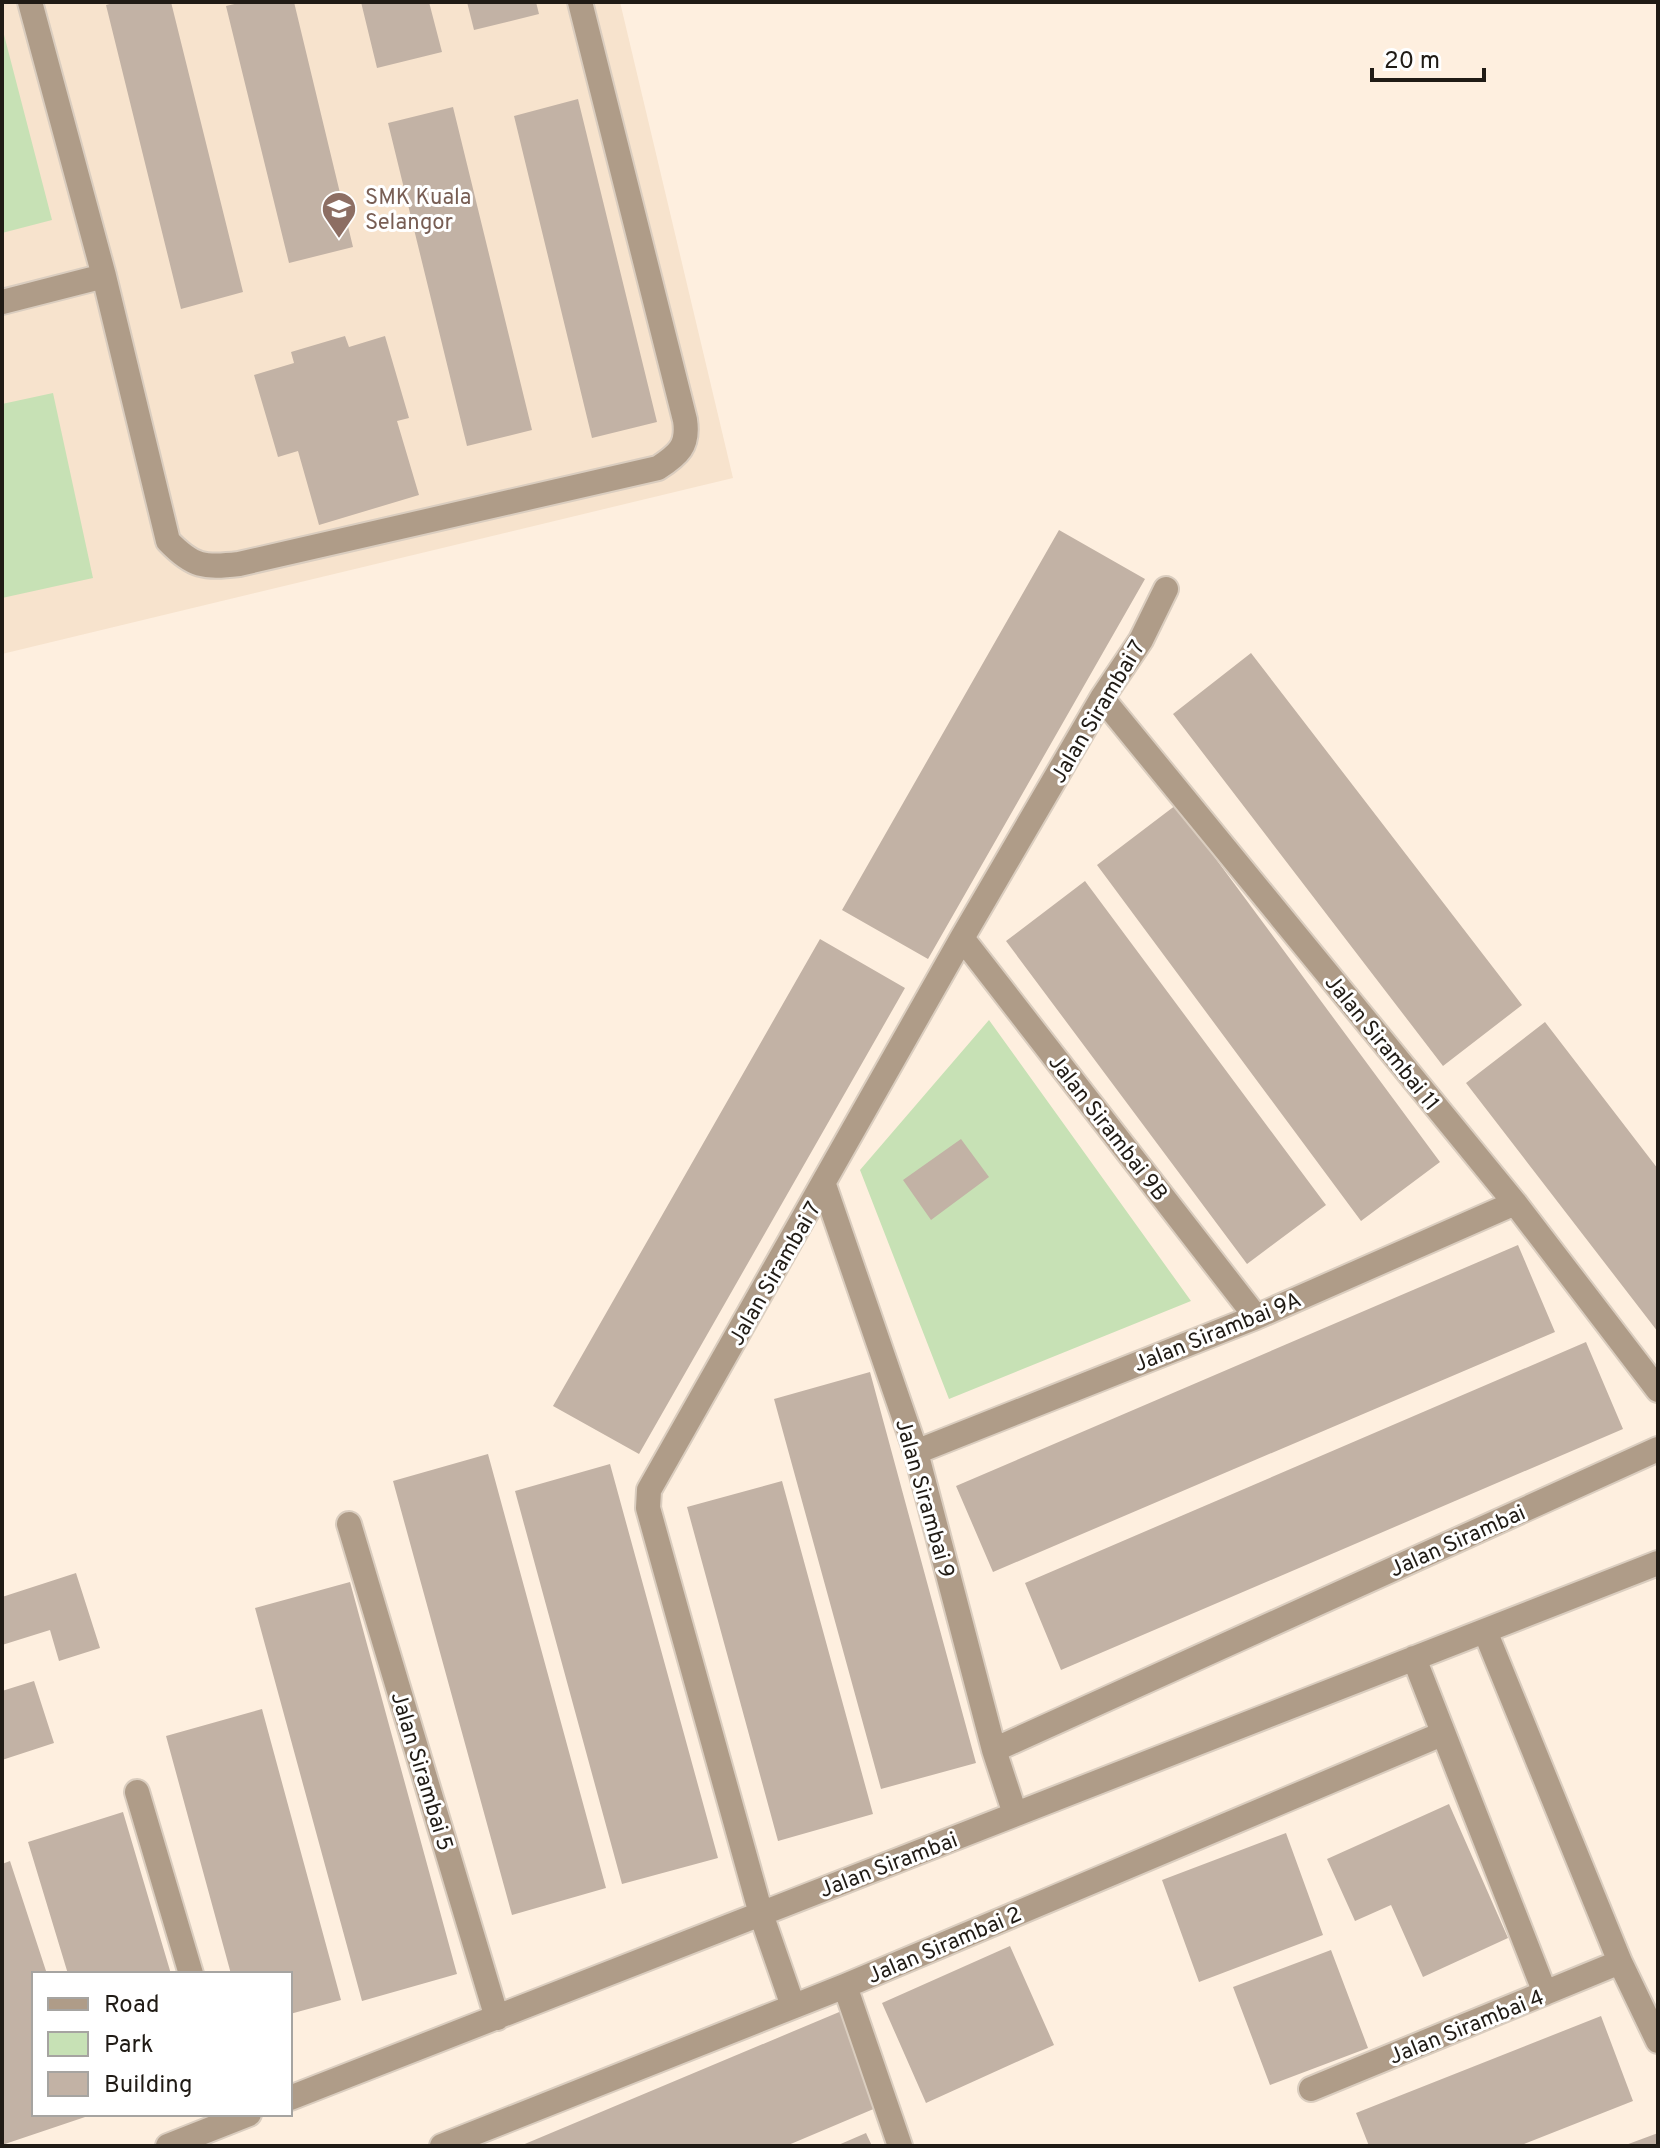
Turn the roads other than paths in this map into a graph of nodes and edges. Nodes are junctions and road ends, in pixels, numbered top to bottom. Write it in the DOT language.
graph roads {
  1 [pos="30,2"];
  2 [pos="580,2"];
  3 [pos="104,276"];
  4 [pos="2,302"];
  5 [pos="1166,589"];
  6 [pos="1102,698"];
  7 [pos="962,938"];
  8 [pos="824,1185"];
  9 [pos="1515,1203"];
  10 [pos="1256,1317"];
  11 [pos="1658,1390"];
  12 [pos="1658,1449"];
  13 [pos="916,1452"];
  14 [pos="349,1524"];
  15 [pos="1658,1563"];
  16 [pos="1485,1631"];
  17 [pos="1414,1658"];
  18 [pos="1442,1734"];
  19 [pos="994,1750"];
  20 [pos="137,1792"];
  21 [pos="1015,1814"];
  22 [pos="761,1914"];
  23 [pos="1620,1962"];
  24 [pos="190,1972"];
  25 [pos="845,1986"];
  26 [pos="1545,1993"];
  27 [pos="793,2006"];
  28 [pos="497,2018"];
  29 [pos="1658,2041"];
  30 [pos="1311,2089"];
  31 [pos="292,2097"];
  32 [pos="238,2116"];
  33 [pos="168,2146"];
  34 [pos="442,2146"];
  35 [pos="900,2146"];
  1 -- 3 [label="street"];
  2 -- 3 [label="street"];
  3 -- 4 [label="street"];
  5 -- 6 [label="street, Jalan Sirambai 7"];
  6 -- 7 [label="street, Jalan Sirambai 7"];
  6 -- 9 [label="street, Jalan Sirambai 11"];
  7 -- 8 [label="street, Jalan Sirambai 7"];
  7 -- 10 [label="street, Jalan Sirambai 9B"];
  8 -- 13 [label="street, Jalan Sirambai 9"];
  8 -- 22 [label="street, Jalan Sirambai 7"];
  9 -- 10 [label="street, Jalan Sirambai 9A"];
  9 -- 11 [label="street, Jalan Sirambai 11"];
  10 -- 13 [label="street, Jalan Sirambai 9A"];
  12 -- 19 [label="street, Jalan Sirambai"];
  13 -- 19 [label="street, Jalan Sirambai 9"];
  14 -- 28 [label="street, Jalan Sirambai 5"];
  15 -- 16 [label="street, Jalan Sirambai"];
  16 -- 17 [label="street, Jalan Sirambai"];
  16 -- 23 [label="street"];
  17 -- 18 [label="street"];
  17 -- 21 [label="street, Jalan Sirambai"];
  18 -- 25 [label="street, Jalan Sirambai 2"];
  18 -- 26 [label="street"];
  19 -- 21 [label="street, Jalan Sirambai 9"];
  20 -- 24 [label="street"];
  21 -- 22 [label="street, Jalan Sirambai"];
  22 -- 27 [label="street, Jalan Sirambai 7"];
  22 -- 28 [label="street, Jalan Sirambai"];
  23 -- 26 [label="street, Jalan Sirambai 4"];
  23 -- 29 [label="street"];
  25 -- 27 [label="street, Jalan Sirambai 2"];
  25 -- 35 [label="street"];
  26 -- 30 [label="street, Jalan Sirambai 4"];
  27 -- 34 [label="street, Jalan Sirambai 2"];
  28 -- 31 [label="street, Jalan Sirambai"];
  32 -- 33 [label="street"];
}
